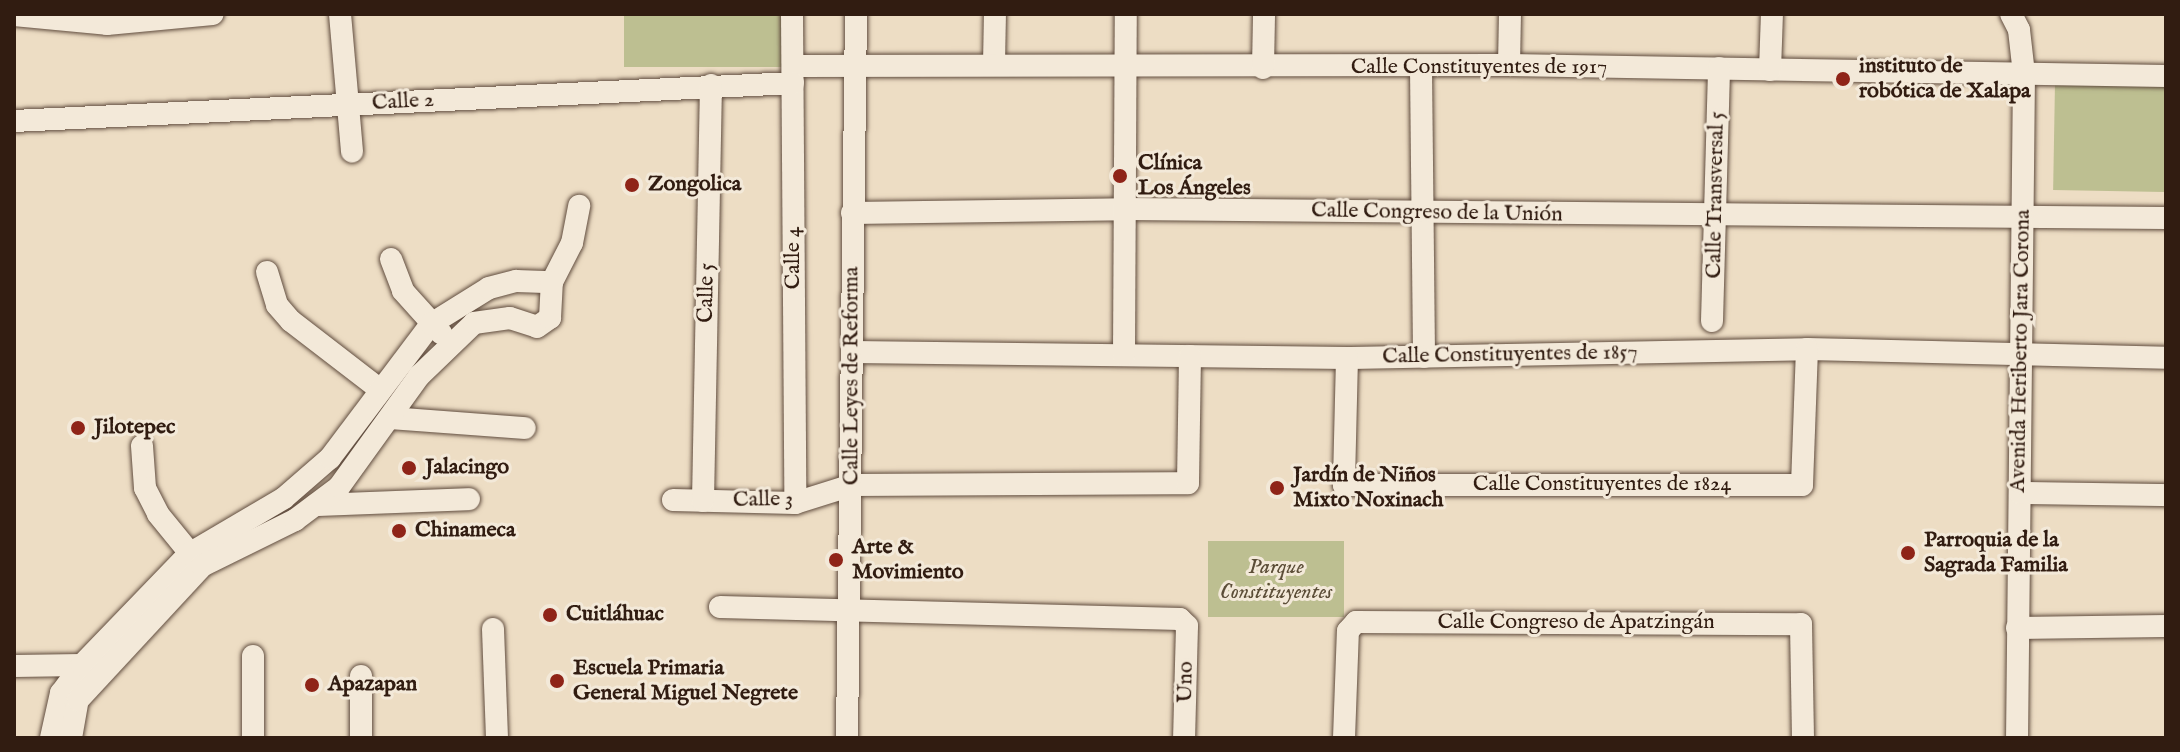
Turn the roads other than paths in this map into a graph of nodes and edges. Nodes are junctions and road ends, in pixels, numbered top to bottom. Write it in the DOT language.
graph roads {
  1 [pos="213,14"];
  2 [pos="340,14"];
  3 [pos="792,14"];
  4 [pos="856,14"];
  5 [pos="995,14"];
  6 [pos="1126,14"];
  7 [pos="1264,14"];
  8 [pos="1510,14"];
  9 [pos="1772,14"];
  10 [pos="2011,14"];
  11 [pos="14,15"];
  12 [pos="994,64"];
  13 [pos="855,65"];
  14 [pos="1509,65"];
  15 [pos="1128,66"];
  16 [pos="1263,68"];
  17 [pos="1421,68"];
  18 [pos="1719,68"];
  19 [pos="1770,70"];
  20 [pos="793,74"];
  21 [pos="2024,74"];
  22 [pos="2166,76"];
  23 [pos="711,85"];
  24 [pos="350,104"];
  25 [pos="14,121"];
  26 [pos="352,151"];
  27 [pos="579,206"];
  28 [pos="1126,209"];
  29 [pos="1420,212"];
  30 [pos="852,213"];
  31 [pos="1716,216"];
  32 [pos="2022,216"];
  33 [pos="2166,218"];
  34 [pos="391,259"];
  35 [pos="267,272"];
  36 [pos="552,282"];
  37 [pos="1712,321"];
  38 [pos="431,324"];
  39 [pos="449,343"];
  40 [pos="1807,349"];
  41 [pos="853,352"];
  42 [pos="1124,355"];
  43 [pos="1190,356"];
  44 [pos="1424,357"];
  45 [pos="1347,358"];
  46 [pos="2022,358"];
  47 [pos="2166,358"];
  48 [pos="378,388"];
  49 [pos="391,418"];
  50 [pos="525,428"];
  51 [pos="142,446"];
  52 [pos="852,485"];
  53 [pos="2020,493"];
  54 [pos="2166,495"];
  55 [pos="469,499"];
  56 [pos="673,500"];
  57 [pos="703,501"];
  58 [pos="795,503"];
  59 [pos="316,505"];
  60 [pos="195,560"];
  61 [pos="720,607"];
  62 [pos="849,613"];
  63 [pos="2166,626"];
  64 [pos="2017,628"];
  65 [pos="493,629"];
  66 [pos="253,656"];
  67 [pos="82,665"];
  68 [pos="14,666"];
  69 [pos="361,676"];
  70 [pos="51,738"];
  71 [pos="71,738"];
  72 [pos="253,738"];
  73 [pos="361,738"];
  74 [pos="497,738"];
  75 [pos="847,738"];
  76 [pos="1184,738"];
  77 [pos="1344,738"];
  78 [pos="1803,738"];
  79 [pos="2017,738"];
  1 -- 11 [label="street"];
  2 -- 24 [label="street"];
  3 -- 20 [label="street, Calle 4"];
  4 -- 13 [label="street, Calle Leyes de Reforma"];
  5 -- 12 [label="street"];
  6 -- 15 [label="street"];
  7 -- 16 [label="street"];
  8 -- 14 [label="street"];
  9 -- 19 [label="street"];
  10 -- 21 [label="street, Avenida Heriberto Jara Corona"];
  12 -- 13 [label="street, Calle Constituyentes de 1917"];
  12 -- 15 [label="street, Calle Constituyentes de 1917"];
  13 -- 20 [label="street, Calle Constituyentes de 1917"];
  13 -- 30 [label="street, Calle Leyes de Reforma"];
  14 -- 17 [label="street, Calle Constituyentes de 1917"];
  14 -- 18 [label="street, Calle Constituyentes de 1917"];
  15 -- 16 [label="street, Calle Constituyentes de 1917"];
  15 -- 28 [label="street"];
  16 -- 17 [label="street, Calle Constituyentes de 1917"];
  17 -- 29 [label="street"];
  18 -- 19 [label="street, Calle Constituyentes de 1917"];
  18 -- 31 [label="street, Calle Transversal 5"];
  19 -- 21 [label="street, Calle Constituyentes de 1917"];
  20 -- 23 [label="street, Calle 2"];
  20 -- 58 [label="street, Calle 4"];
  21 -- 22 [label="street, Calle Constituyentes de 1917"];
  21 -- 32 [label="street, Avenida Heriberto Jara Corona"];
  23 -- 24 [label="street, Calle 2"];
  23 -- 57 [label="street, Calle 5"];
  24 -- 25 [label="street, Calle 2"];
  24 -- 26 [label="street"];
  27 -- 36 [label="street"];
  28 -- 29 [label="street, Calle Congreso de la Unión"];
  28 -- 30 [label="street, Calle Congreso de la Unión"];
  28 -- 42 [label="street"];
  29 -- 31 [label="street, Calle Congreso de la Unión"];
  29 -- 44 [label="street"];
  30 -- 41 [label="street, Calle Leyes de Reforma"];
  31 -- 32 [label="street, Calle Congreso de la Unión"];
  31 -- 37 [label="street, Calle Transversal 5"];
  32 -- 33 [label="street, Calle Congreso de la Unión"];
  32 -- 46 [label="street, Avenida Heriberto Jara Corona"];
  34 -- 38 [label="street"];
  35 -- 48 [label="street"];
  36 -- 38 [label="street"];
  36 -- 39 [label="street"];
  38 -- 39 [label="street"];
  38 -- 48 [label="street"];
  39 -- 49 [label="street"];
  40 -- 44 [label="street, Calle Constituyentes de 1857"];
  40 -- 45 [label="street, Calle Constituyentes de 1824"];
  40 -- 46 [label="street, Calle Constituyentes de 1857"];
  41 -- 42 [label="street, Calle Constituyentes de 1857"];
  41 -- 52 [label="street, Calle Leyes de Reforma"];
  42 -- 43 [label="street, Calle Constituyentes de 1857"];
  43 -- 45 [label="street, Calle Constituyentes de 1857"];
  43 -- 52 [label="street"];
  44 -- 45 [label="street, Calle Constituyentes de 1857"];
  46 -- 47 [label="street, Calle Constituyentes de 1857"];
  46 -- 53 [label="street, Avenida Heriberto Jara Corona"];
  48 -- 60 [label="street"];
  49 -- 50 [label="street"];
  49 -- 59 [label="street"];
  51 -- 60 [label="street"];
  52 -- 58 [label="street, Calle 3"];
  52 -- 62 [label="street, Calle Leyes de Reforma"];
  53 -- 54 [label="street"];
  53 -- 64 [label="street, Avenida Heriberto Jara Corona"];
  55 -- 59 [label="street"];
  56 -- 57 [label="street, Calle 3"];
  57 -- 58 [label="street, Calle 3"];
  59 -- 60 [label="street"];
  60 -- 67 [label="street"];
  60 -- 71 [label="street"];
  61 -- 62 [label="street"];
  62 -- 75 [label="street, Calle Leyes de Reforma"];
  62 -- 76 [label="street, Uno"];
  63 -- 64 [label="street"];
  64 -- 79 [label="street, Avenida Heriberto Jara Corona"];
  65 -- 74 [label="street"];
  66 -- 72 [label="street"];
  67 -- 68 [label="street"];
  67 -- 70 [label="street"];
  69 -- 73 [label="street"];
  77 -- 78 [label="street, Calle Congreso de Apatzingán"];
}
